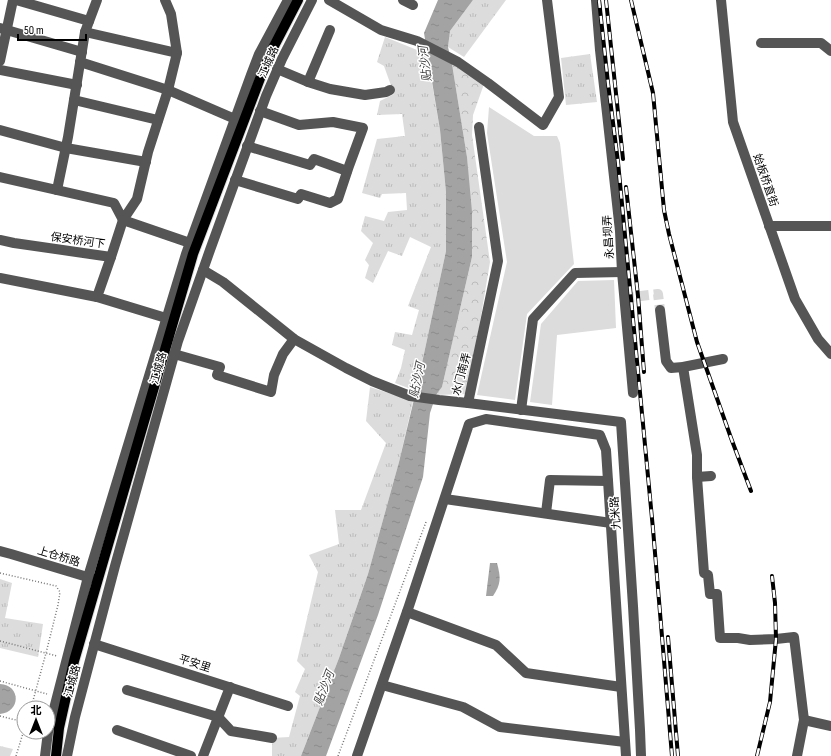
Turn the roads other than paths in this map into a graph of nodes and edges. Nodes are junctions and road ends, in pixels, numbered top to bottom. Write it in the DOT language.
graph roads {
  1 [pos="15,0"];
  2 [pos="97,0"];
  3 [pos="165,0"];
  4 [pos="288,0"];
  5 [pos="298,0"];
  6 [pos="312,0"];
  7 [pos="329,0"];
  8 [pos="403,0"];
  9 [pos="547,0"];
  10 [pos="596,0"];
  11 [pos="721,0"];
  12 [pos="413,5"];
  13 [pos="89,21"];
  14 [pos="3,29"];
  15 [pos="330,30"];
  16 [pos="85,32"];
  17 [pos="761,43"];
  18 [pos="831,51"];
  19 [pos="177,53"];
  20 [pos="81,57"];
  21 [pos="0,61"];
  22 [pos="277,69"];
  23 [pos="0,70"];
  24 [pos="308,82"];
  25 [pos="76,85"];
  26 [pos="168,90"];
  27 [pos="390,90"];
  28 [pos="74,100"];
  29 [pos="260,111"];
  30 [pos="235,119"];
  31 [pos="158,120"];
  32 [pos="478,127"];
  33 [pos="0,130"];
  34 [pos="247,146"];
  35 [pos="66,148"];
  36 [pos="146,162"];
  37 [pos="348,171"];
  38 [pos="0,177"];
  39 [pos="235,180"];
  40 [pos="57,190"];
  41 [pos="123,220"];
  42 [pos="769,226"];
  43 [pos="831,226"];
  44 [pos="0,240"];
  45 [pos="190,243"];
  46 [pos="111,257"];
  47 [pos="203,270"];
  48 [pos="622,272"];
  49 [pos="0,278"];
  50 [pos="97,297"];
  51 [pos="660,310"];
  52 [pos="166,318"];
  53 [pos="294,339"];
  54 [pos="174,354"];
  55 [pos="831,354"];
  56 [pos="723,359"];
  57 [pos="683,367"];
  58 [pos="633,393"];
  59 [pos="468,403"];
  60 [pos="521,410"];
  61 [pos="711,476"];
  62 [pos="697,477"];
  63 [pos="608,481"];
  64 [pos="444,499"];
  65 [pos="546,514"];
  66 [pos="611,523"];
  67 [pos="0,551"];
  68 [pos="93,579"];
  69 [pos="110,584"];
  70 [pos="407,612"];
  71 [pos="94,644"];
  72 [pos="382,685"];
  73 [pos="230,687"];
  74 [pos="622,688"];
  75 [pos="127,690"];
  76 [pos="288,706"];
  77 [pos="218,717"];
  78 [pos="804,720"];
  79 [pos="831,726"];
  80 [pos="117,730"];
  81 [pos="272,738"];
  82 [pos="625,742"];
  83 [pos="45,756"];
  84 [pos="56,756"];
  85 [pos="67,756"];
  86 [pos="191,756"];
  87 [pos="203,756"];
  88 [pos="357,756"];
  89 [pos="626,756"];
  90 [pos="641,756"];
  91 [pos="797,756"];
  1 -- 13 [label="street"];
  1 -- 14 [label="street"];
  2 -- 13 [label="street"];
  3 -- 19 [label="street"];
  4 -- 30 [label="street, 江城路"];
  5 -- 68 [label="main road, 江城路"];
  6 -- 22 [label="street, 江城路"];
  7 -- 9 [label="street"];
  8 -- 12 [label="street"];
  10 -- 48 [label="street, 永昌坝弄"];
  11 -- 42 [label="street, 始板桥直街"];
  13 -- 16 [label="street"];
  14 -- 20 [label="street"];
  14 -- 21 [label="street"];
  15 -- 24 [label="street"];
  16 -- 19 [label="street"];
  16 -- 20 [label="street"];
  17 -- 18 [label="street"];
  19 -- 26 [label="street"];
  20 -- 25 [label="street"];
  20 -- 26 [label="street"];
  22 -- 24 [label="street"];
  22 -- 29 [label="street, 江城路"];
  23 -- 25 [label="street"];
  24 -- 27 [label="street"];
  25 -- 28 [label="street"];
  26 -- 30 [label="street"];
  26 -- 31 [label="street"];
  28 -- 31 [label="street"];
  28 -- 35 [label="street"];
  29 -- 34 [label="street, 江城路"];
  29 -- 37 [label="street"];
  30 -- 45 [label="street, 江城路"];
  31 -- 36 [label="street"];
  32 -- 59 [label="street, 水门南弄"];
  33 -- 35 [label="street"];
  34 -- 37 [label="street"];
  34 -- 39 [label="street, 江城路"];
  35 -- 36 [label="street"];
  35 -- 40 [label="street"];
  36 -- 41 [label="street"];
  37 -- 39 [label="street"];
  38 -- 40 [label="street"];
  39 -- 47 [label="street, 江城路"];
  40 -- 41 [label="street"];
  41 -- 45 [label="street"];
  41 -- 46 [label="street"];
  42 -- 43 [label="street"];
  42 -- 55 [label="street, 始板桥直街"];
  44 -- 46 [label="street, 保安桥河下"];
  45 -- 52 [label="street, 江城路"];
  46 -- 50 [label="street, 保安桥河下"];
  47 -- 53 [label="street, 水门南弄"];
  47 -- 54 [label="street, 江城路"];
  48 -- 58 [label="street"];
  48 -- 60 [label="street, 永昌坝弄"];
  49 -- 50 [label="street"];
  50 -- 52 [label="street"];
  51 -- 57 [label="street"];
  52 -- 68 [label="street, 江城路"];
  53 -- 54 [label="street"];
  53 -- 59 [label="street, 水门南弄"];
  54 -- 69 [label="street, 江城路"];
  56 -- 57 [label="street"];
  57 -- 62 [label="street"];
  59 -- 60 [label="street, 九米路"];
  60 -- 90 [label="street, 九米路"];
  61 -- 62 [label="street"];
  62 -- 78 [label="street"];
  63 -- 64 [label="street"];
  63 -- 65 [label="street"];
  63 -- 66 [label="street"];
  64 -- 65 [label="street"];
  64 -- 70 [label="street"];
  65 -- 66 [label="street"];
  66 -- 74 [label="street"];
  67 -- 68 [label="street, 上仓桥路"];
  68 -- 69 [label="street, 上仓桥路"];
  68 -- 83 [label="street, 江城路"];
  68 -- 84 [label="main road, 江城路"];
  69 -- 71 [label="street, 江城路"];
  70 -- 72 [label="street"];
  70 -- 74 [label="street"];
  71 -- 73 [label="street, 平安里"];
  71 -- 85 [label="street, 江城路"];
  72 -- 82 [label="street"];
  72 -- 88 [label="street"];
  73 -- 76 [label="street, 平安里"];
  73 -- 77 [label="street"];
  74 -- 82 [label="street"];
  75 -- 77 [label="street"];
  77 -- 81 [label="street"];
  77 -- 87 [label="street"];
  78 -- 79 [label="street"];
  78 -- 91 [label="street"];
  80 -- 86 [label="street"];
  82 -- 89 [label="street"];
}
